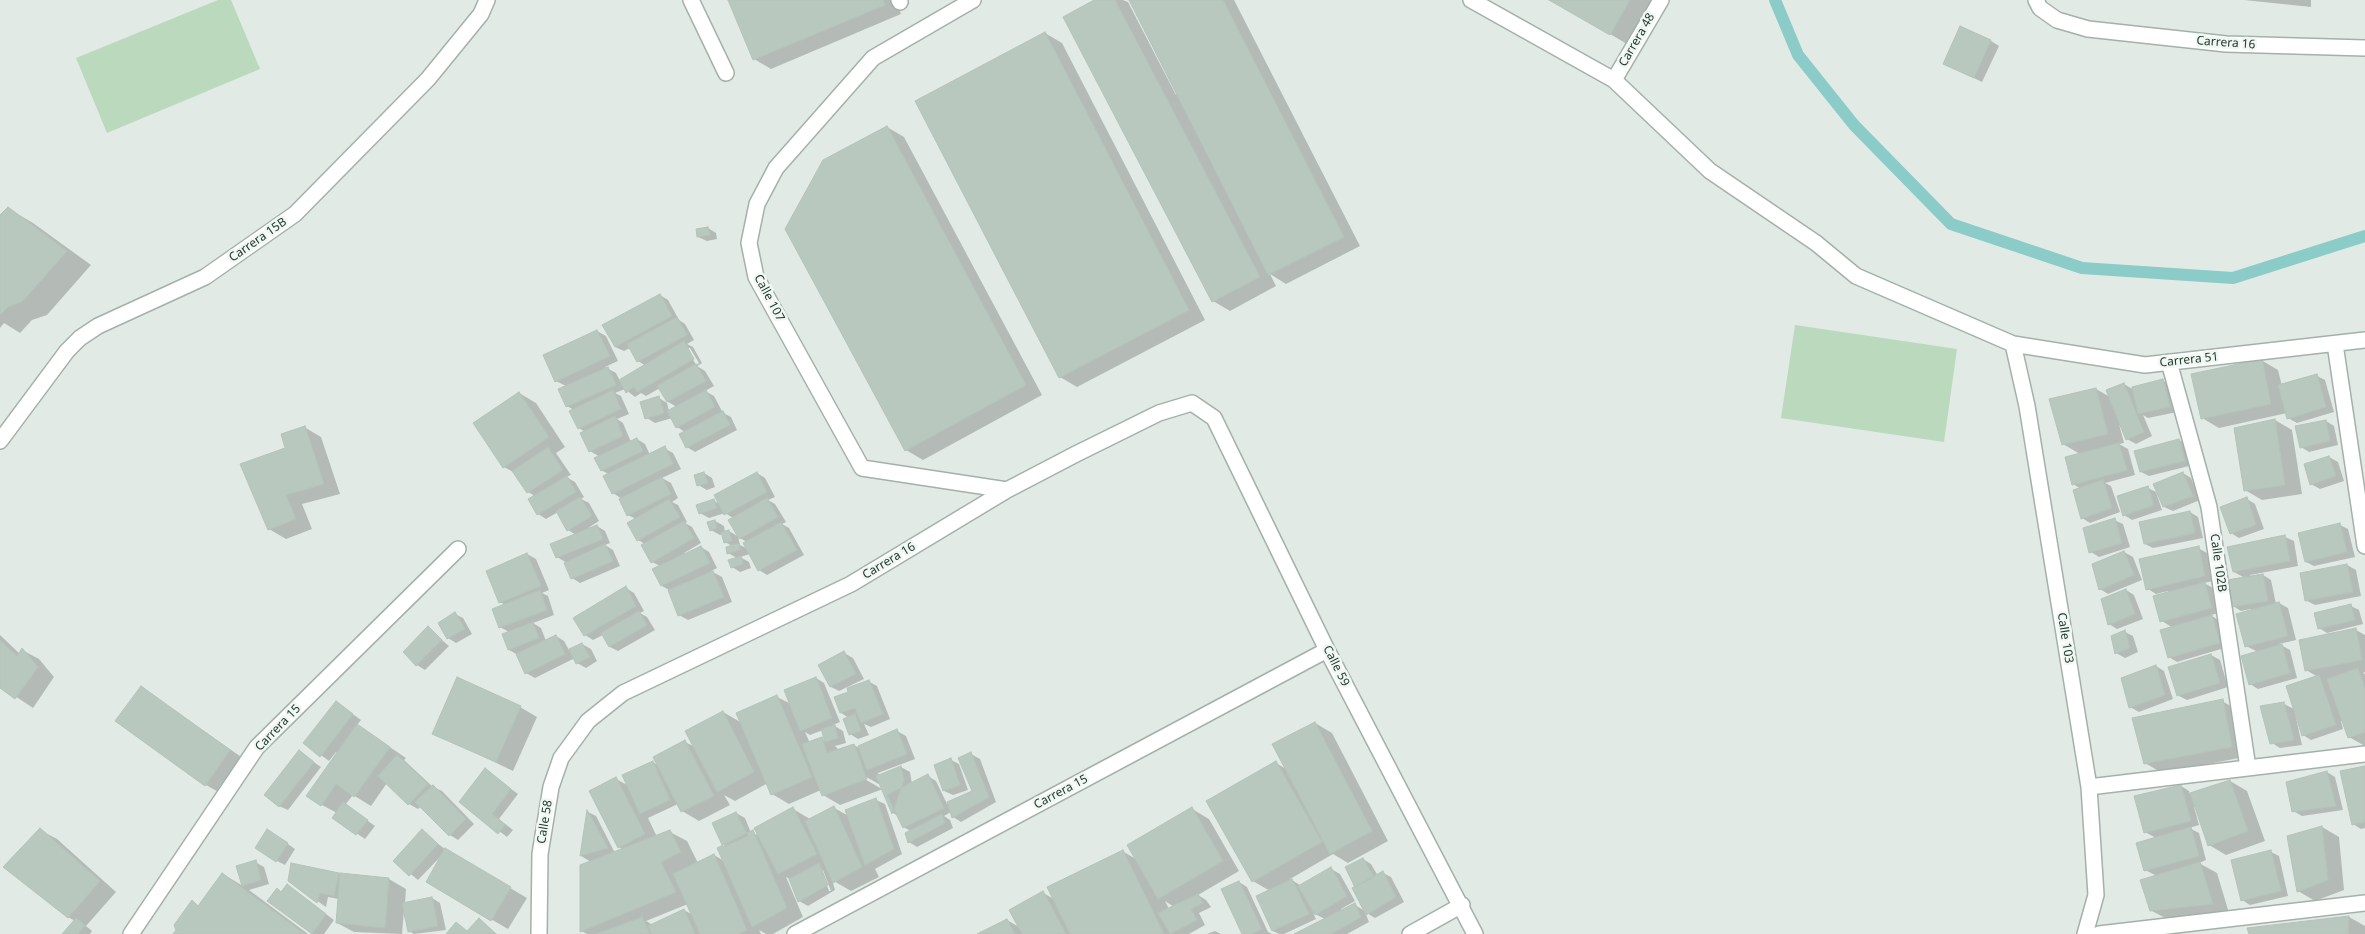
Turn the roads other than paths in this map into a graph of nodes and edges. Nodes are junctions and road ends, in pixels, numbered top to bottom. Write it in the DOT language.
graph roads {
  1 [pos="487,0"];
  2 [pos="691,0"];
  3 [pos="973,0"];
  4 [pos="1471,0"];
  5 [pos="1660,0"];
  6 [pos="2036,0"];
  7 [pos="2365,48"];
  8 [pos="726,73"];
  9 [pos="1614,80"];
  10 [pos="2365,340"];
  11 [pos="2013,344"];
  12 [pos="2335,344"];
  13 [pos="2169,362"];
  14 [pos="1192,403"];
  15 [pos="0,441"];
  16 [pos="1007,490"];
  17 [pos="2365,546"];
  18 [pos="458,549"];
  19 [pos="1327,650"];
  20 [pos="588,721"];
  21 [pos="2365,754"];
  22 [pos="2248,768"];
  23 [pos="2089,787"];
  24 [pos="2365,903"];
  25 [pos="1462,905"];
  26 [pos="131,934"];
  27 [pos="539,934"];
  28 [pos="795,934"];
  29 [pos="1410,934"];
  30 [pos="1475,934"];
  31 [pos="2085,934"];
  32 [pos="2099,934"];
  1 -- 15 [label="street, Carrera 15B"];
  2 -- 8 [label="street"];
  3 -- 16 [label="street, Calle 107"];
  4 -- 9 [label="street, Carrera 51"];
  5 -- 9 [label="street, Carrera 48"];
  6 -- 7 [label="street, Carrera 16"];
  9 -- 11 [label="street, Carrera 51"];
  10 -- 12 [label="street, Carrera 51"];
  11 -- 13 [label="street, Carrera 51"];
  11 -- 23 [label="street, Calle 103"];
  12 -- 13 [label="street, Carrera 51"];
  12 -- 17 [label="street"];
  13 -- 22 [label="street, Calle 102B"];
  14 -- 16 [label="street, Carrera 16"];
  14 -- 19 [label="street, Calle 59"];
  16 -- 20 [label="street, Carrera 16"];
  18 -- 26 [label="street, Carrera 15"];
  19 -- 25 [label="street, Calle 59"];
  19 -- 28 [label="street, Carrera 15"];
  20 -- 27 [label="street, Calle 58"];
  21 -- 22 [label="street"];
  22 -- 23 [label="street"];
  23 -- 31 [label="street, Calle 103"];
  24 -- 32 [label="street"];
  25 -- 29 [label="street"];
  25 -- 30 [label="street, Calle 59"];
}
